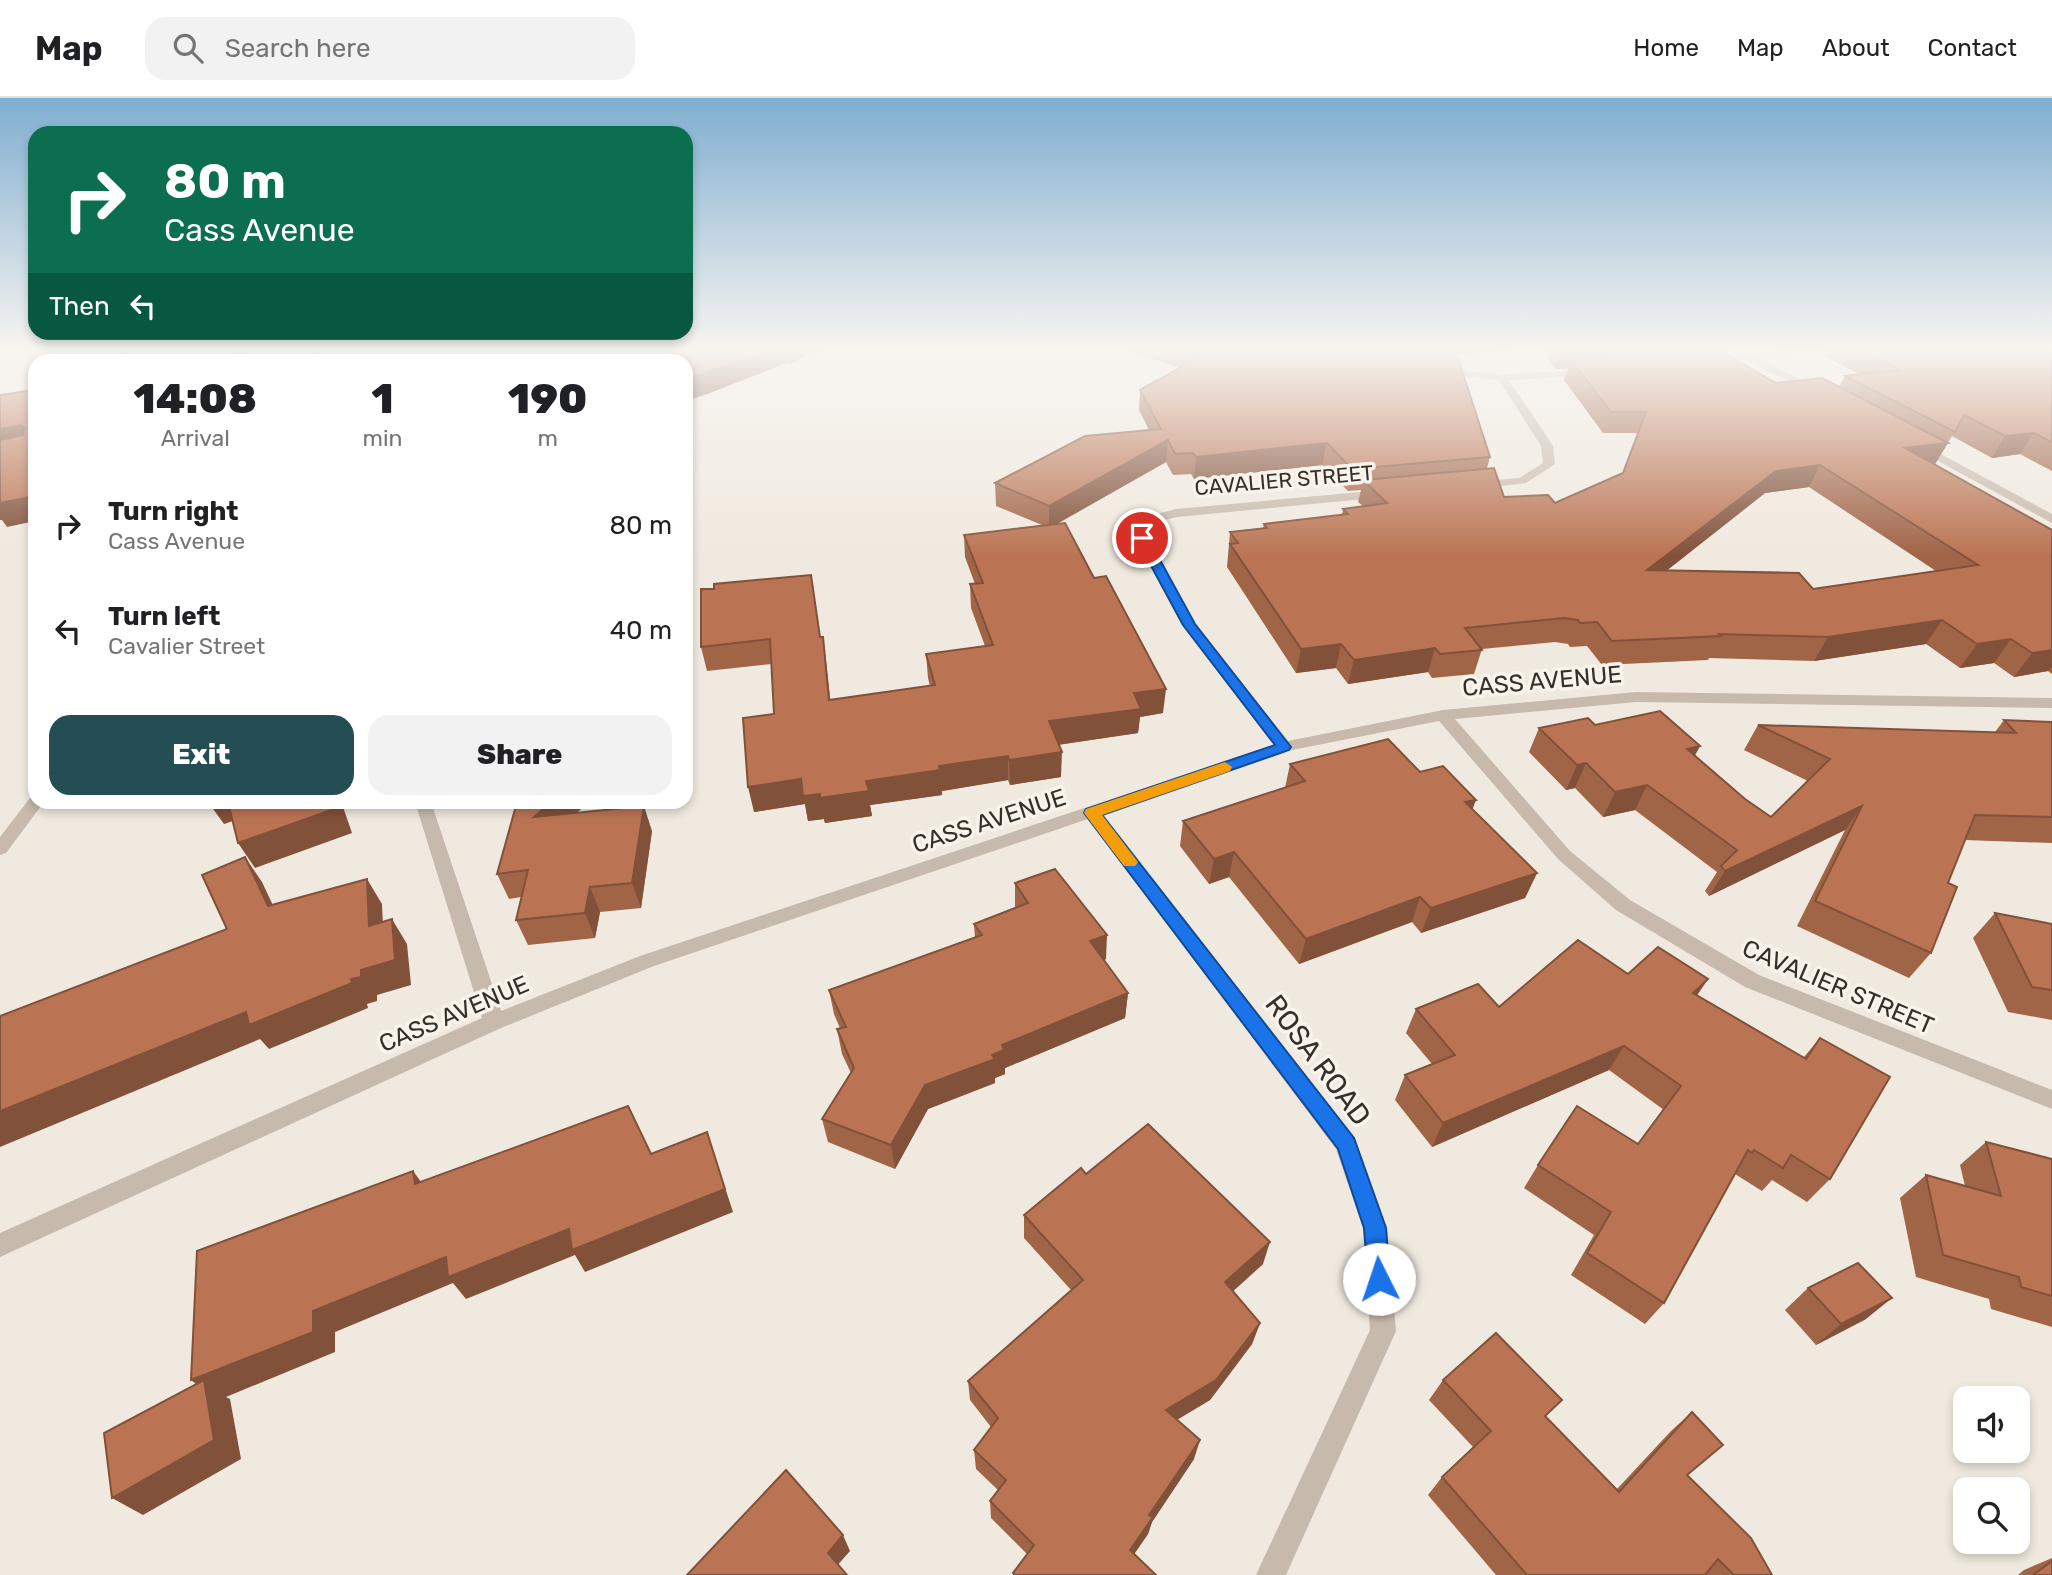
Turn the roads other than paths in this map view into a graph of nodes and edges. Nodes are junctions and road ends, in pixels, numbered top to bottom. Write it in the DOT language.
graph roads {
  1 [pos="1529,418"];
  2 [pos="1905,439"];
  3 [pos="1466,486"];
  4 [pos="1397,492"];
  5 [pos="2050,517"];
  6 [pos="2052,704"];
  7 [pos="1443,715"];
  8 [pos="1284,747"];
  9 [pos="31,809"];
  10 [pos="426,809"];
  11 [pos="1092,813"];
  12 [pos="0,849"];
  13 [pos="494,1022"];
  14 [pos="2052,1100"];
  15 [pos="0,1245"];
  16 [pos="1271,1575"];
  1 -- 3 [label="street"];
  2 -- 5 [label="street"];
  4 -- 8 [label="street, CAVALIER STREET"];
  6 -- 7 [label="street, CASS AVENUE"];
  7 -- 8 [label="street, CASS AVENUE"];
  7 -- 14 [label="street, CAVALIER STREET"];
  8 -- 11 [label="street, CASS AVENUE"];
  9 -- 12 [label="street"];
  10 -- 13 [label="street"];
  11 -- 13 [label="street, CASS AVENUE"];
  11 -- 16 [label="street, ROSA ROAD"];
  13 -- 15 [label="street, CASS AVENUE"];
}
